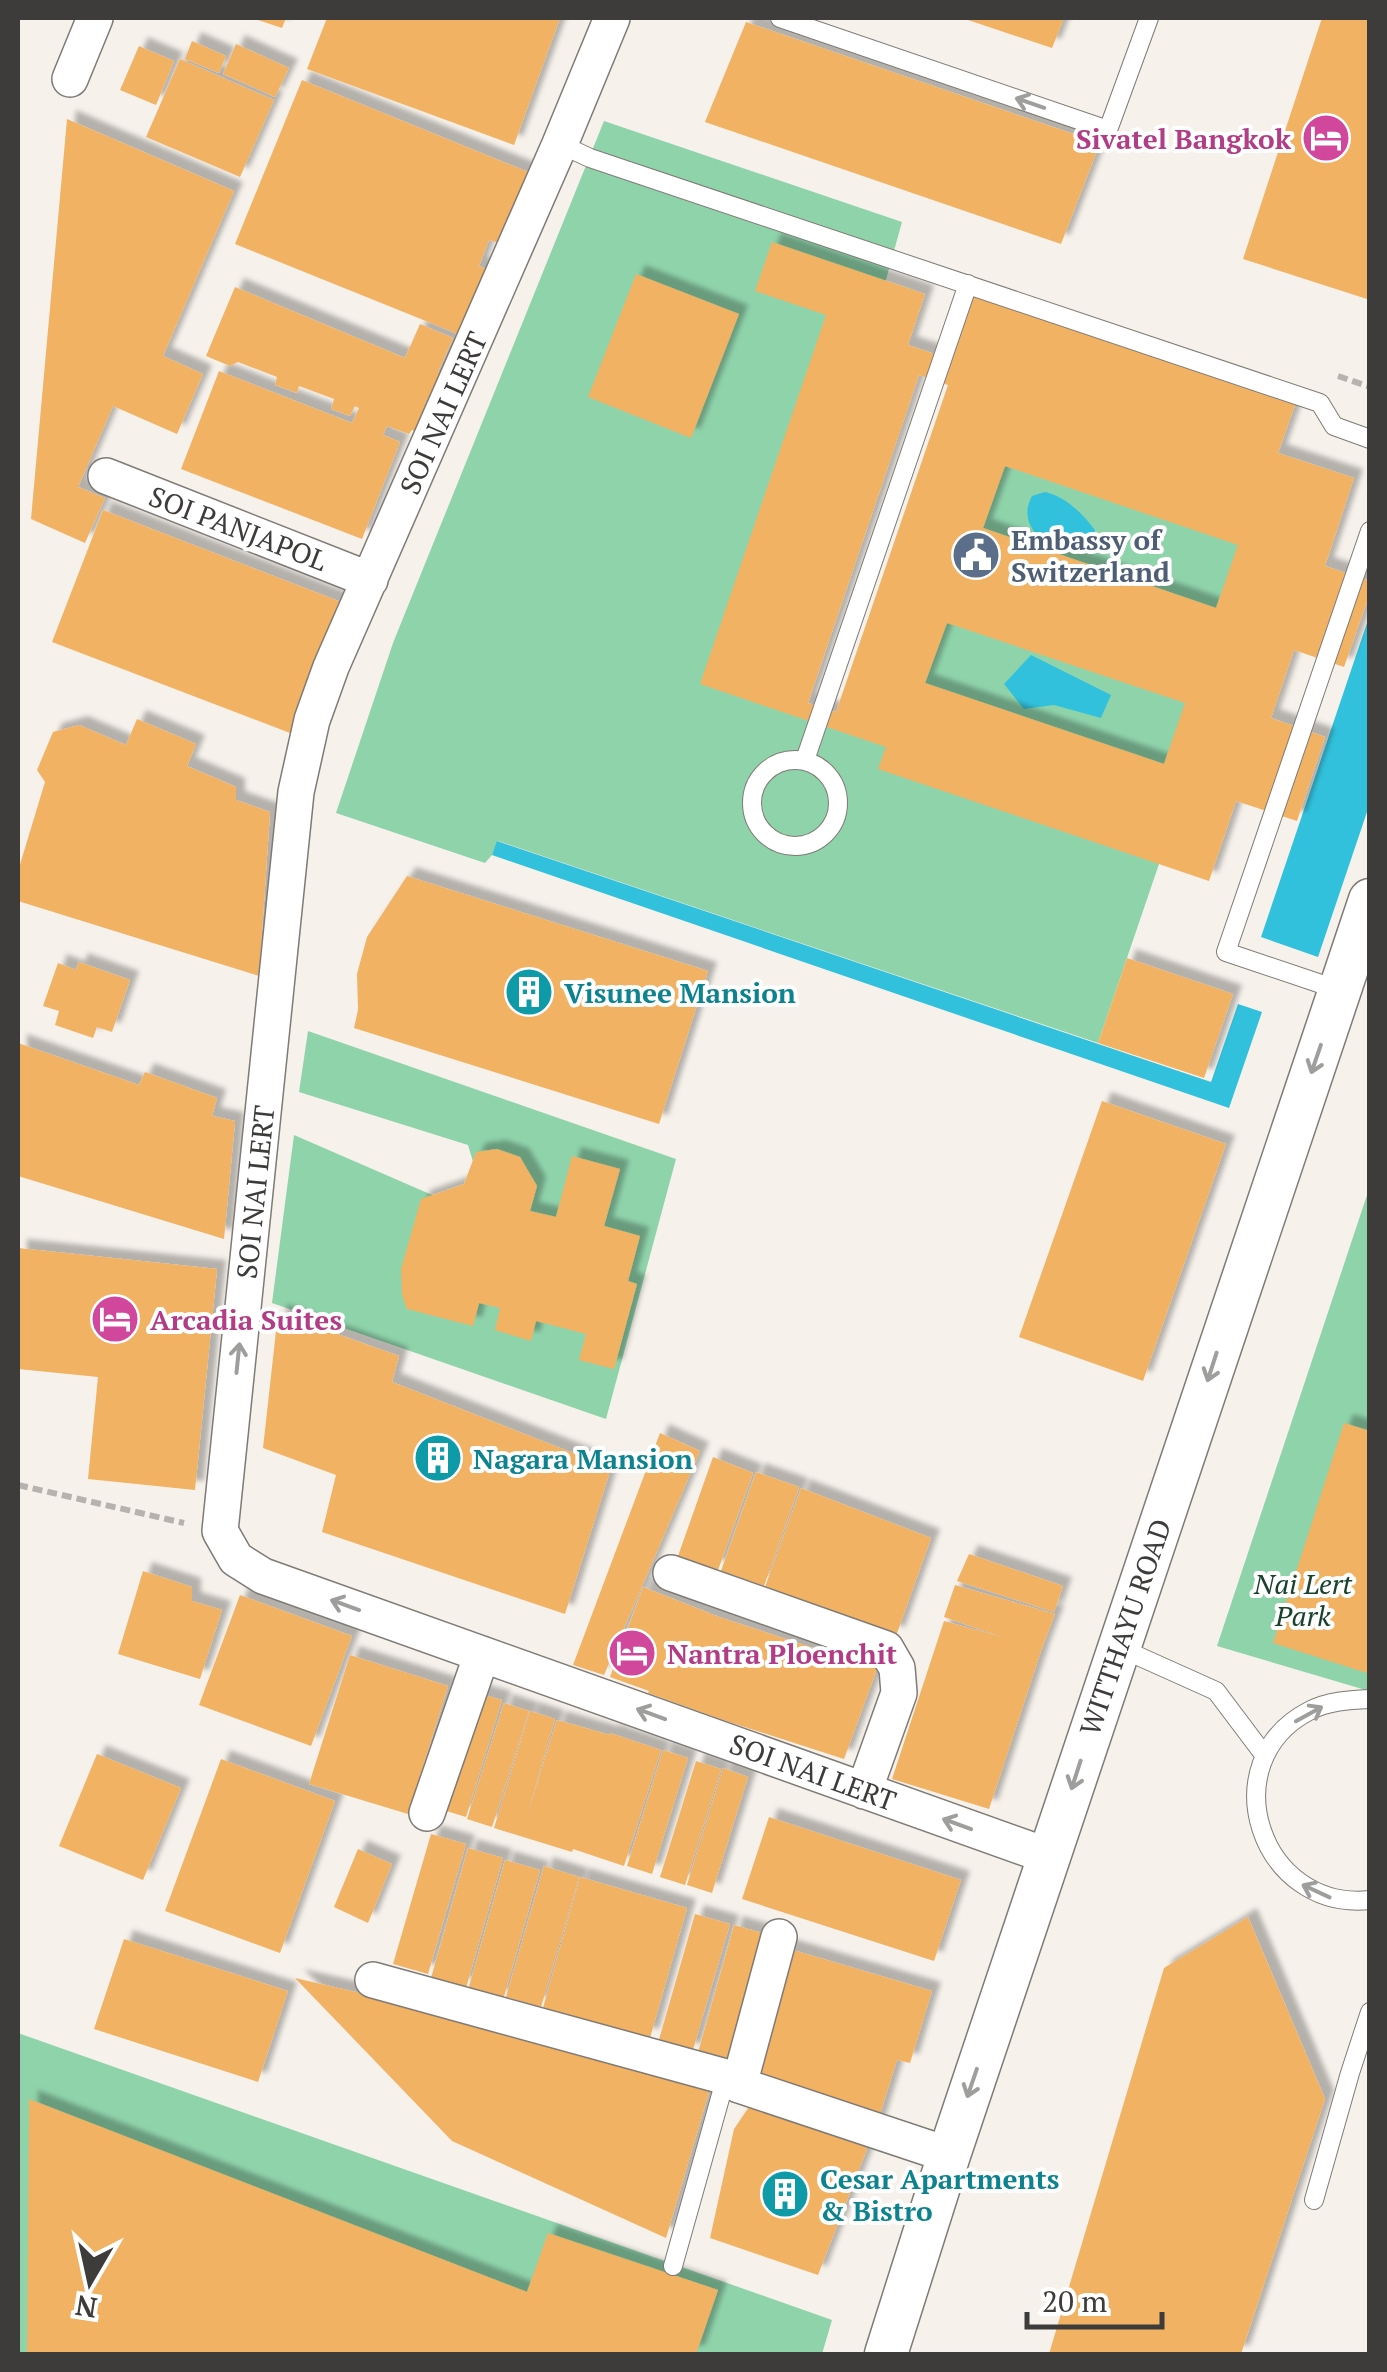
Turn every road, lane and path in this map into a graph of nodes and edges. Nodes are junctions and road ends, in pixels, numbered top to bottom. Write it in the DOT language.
graph roads {
  1 [pos="95,18"];
  2 [pos="612,18"];
  3 [pos="780,18"];
  4 [pos="1149,18"];
  5 [pos="70,80"];
  6 [pos="560,144"];
  7 [pos="968,284"];
  8 [pos="1370,439"];
  9 [pos="106,476"];
  10 [pos="1370,531"];
  11 [pos="370,580"];
  12 [pos="806,760"];
  13 [pos="1370,900"];
  14 [pos="1339,990"];
  15 [pos="18,1484"];
  16 [pos="220,1531"];
  17 [pos="671,1574"];
  18 [pos="1118,1647"];
  19 [pos="482,1654"];
  20 [pos="1370,1699"];
  21 [pos="1265,1756"];
  22 [pos="864,1790"];
  23 [pos="427,1813"];
  24 [pos="1048,1856"];
  25 [pos="1370,1900"];
  26 [pos="779,1937"];
  27 [pos="374,1980"];
  28 [pos="1370,2012"];
  29 [pos="732,2081"];
  30 [pos="948,2154"];
  31 [pos="1314,2200"];
  32 [pos="673,2266"];
  33 [pos="886,2354"];
  1 -- 5 [label="street"];
  2 -- 6 [label="street, SOI NAI LERT"];
  4 -- 3 [label="lane, one-way"];
  6 -- 7 [label="lane"];
  6 -- 11 [label="street, SOI NAI LERT"];
  7 -- 8 [label="lane"];
  7 -- 12 [label="lane"];
  9 -- 11 [label="street, SOI PANJAPOL"];
  10 -- 14 [label="lane"];
  16 -- 11 [label="street, SOI NAI LERT, one-way"];
  12 -- 12 [label="lane"];
  13 -- 14 [label="street, WITTHAYU ROAD"];
  14 -- 18 [label="street, WITTHAYU ROAD, one-way"];
  15 -- 16 [label="path"];
  19 -- 16 [label="street, SOI NAI LERT, one-way"];
  17 -- 22 [label="street"];
  18 -- 21 [label="lane"];
  18 -- 24 [label="street, WITTHAYU ROAD, one-way"];
  22 -- 19 [label="street, SOI NAI LERT, one-way"];
  19 -- 23 [label="street"];
  21 -- 20 [label="lane, one-way"];
  25 -- 21 [label="lane, one-way"];
  24 -- 22 [label="street, SOI NAI LERT, one-way"];
  24 -- 30 [label="street, WITTHAYU ROAD, one-way"];
  26 -- 29 [label="street"];
  27 -- 29 [label="street"];
  28 -- 31 [label="lane"];
  29 -- 30 [label="street"];
  29 -- 32 [label="lane"];
  30 -- 33 [label="street, WITTHAYU ROAD"];
}
